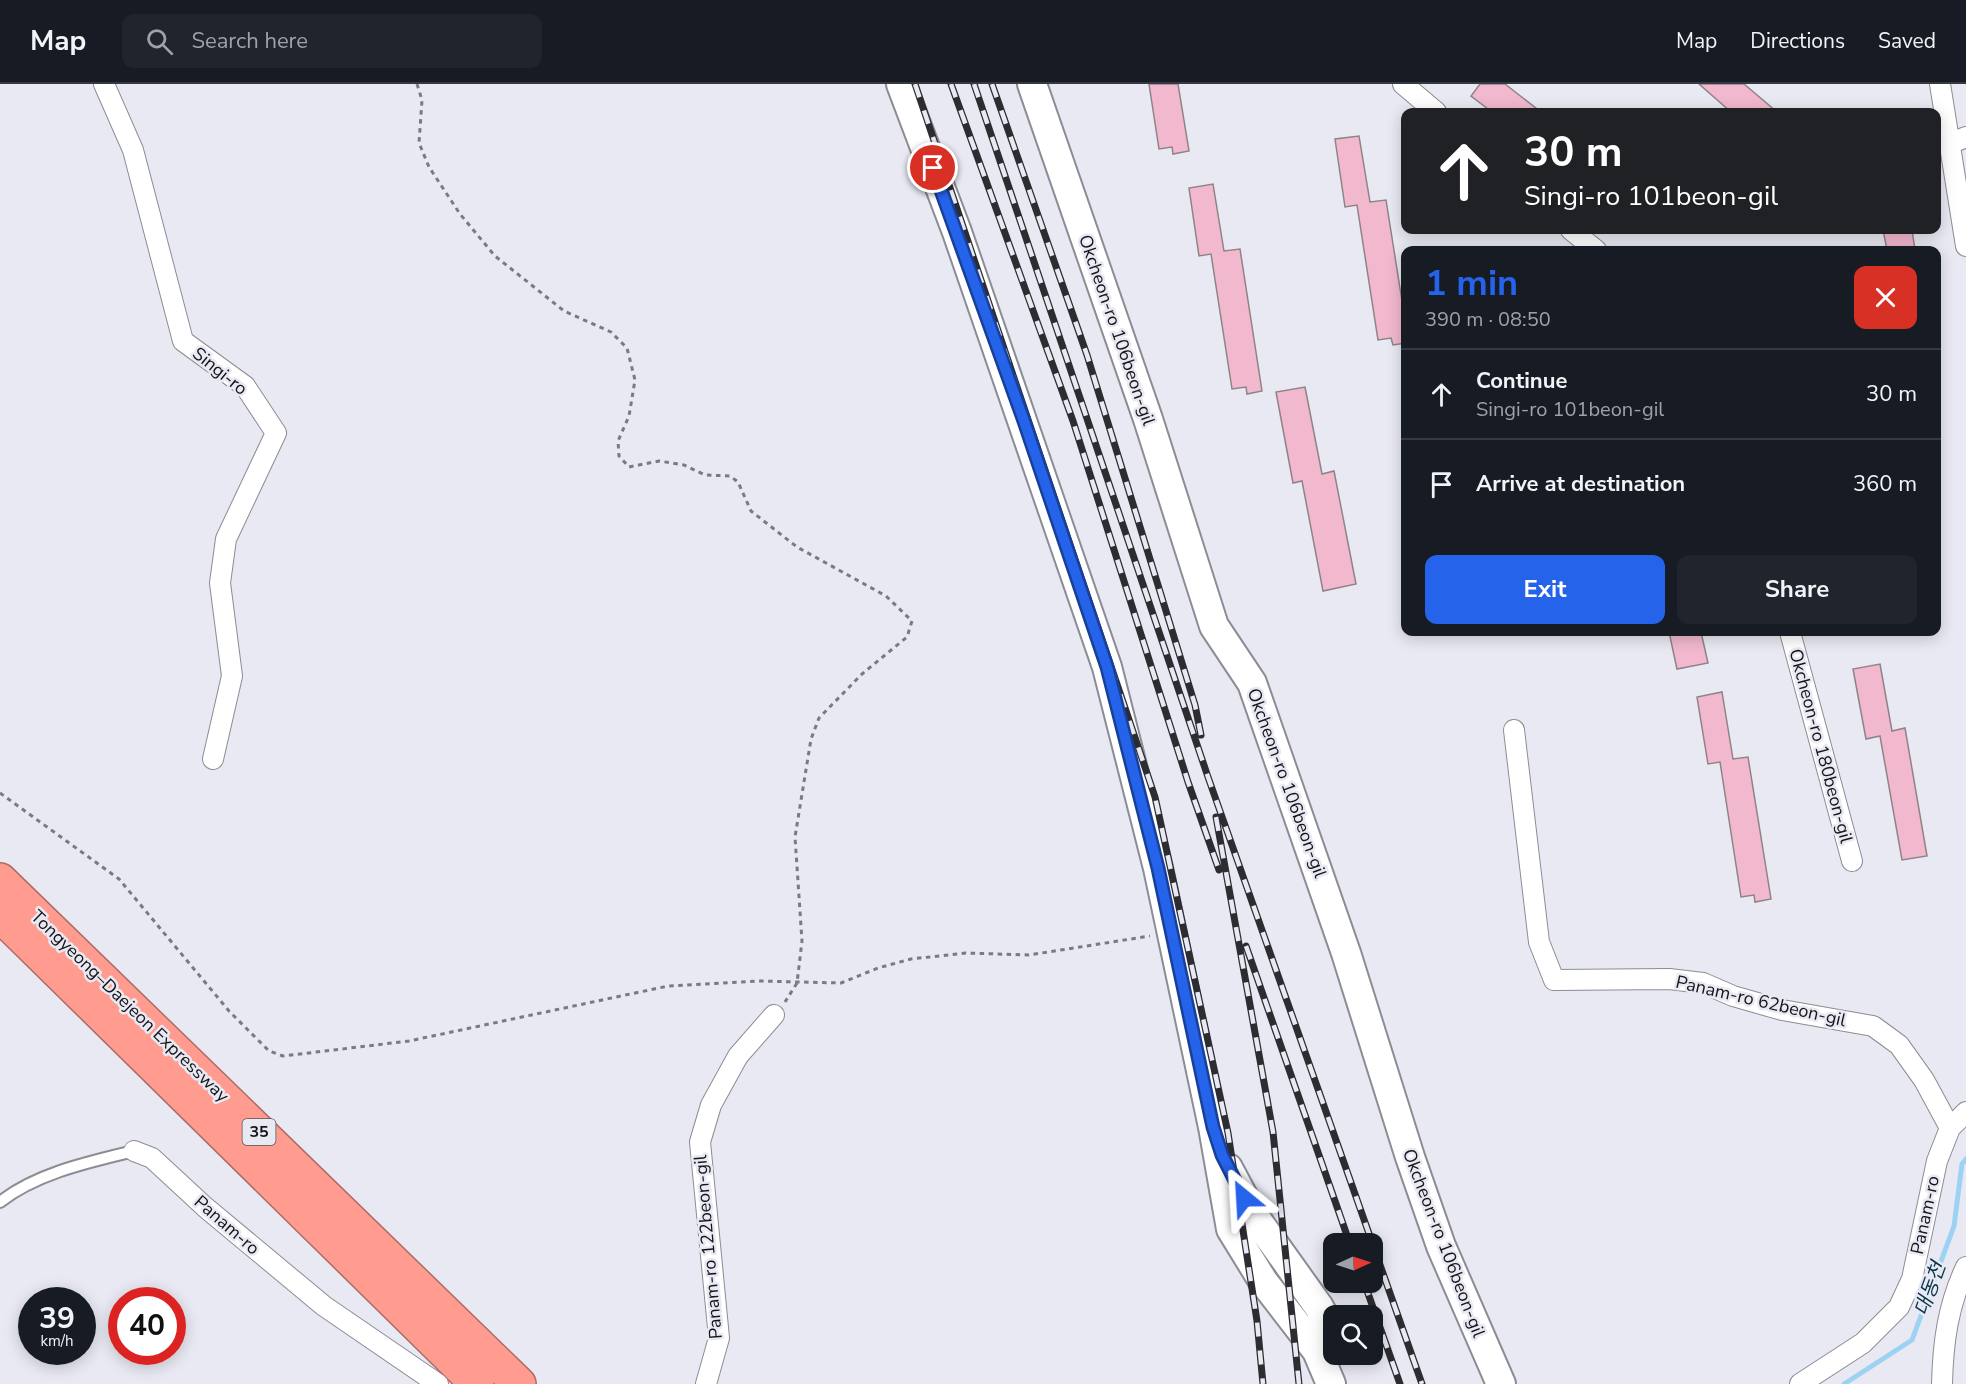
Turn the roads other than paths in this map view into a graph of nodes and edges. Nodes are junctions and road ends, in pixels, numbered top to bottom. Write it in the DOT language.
graph roads {
  1 [pos="104,84"];
  2 [pos="901,84"];
  3 [pos="1032,84"];
  4 [pos="1403,84"];
  5 [pos="1940,84"];
  6 [pos="1431,108"];
  7 [pos="1958,141"];
  8 [pos="1576,234"];
  9 [pos="1591,246"];
  10 [pos="1966,246"];
  11 [pos="1791,636"];
  12 [pos="1514,730"];
  13 [pos="213,759"];
  14 [pos="1852,861"];
  15 [pos="0,880"];
  16 [pos="0,915"];
  17 [pos="774,1015"];
  18 [pos="1966,1112"];
  19 [pos="1213,1127"];
  20 [pos="1950,1128"];
  21 [pos="134,1151"];
  22 [pos="0,1202"];
  23 [pos="1966,1267"];
  24 [pos="1323,1314"];
  25 [pos="1343,1365"];
  26 [pos="438,1384"];
  27 [pos="477,1384"];
  28 [pos="519,1384"];
  29 [pos="706,1384"];
  30 [pos="1331,1384"];
  31 [pos="1346,1384"];
  32 [pos="1501,1384"];
  33 [pos="1800,1384"];
  34 [pos="1942,1384"];
  1 -- 13 [label="street, Singi-ro"];
  2 -- 19 [label="street"];
  3 -- 32 [label="street, Okcheon-ro 106beon-gil"];
  4 -- 6 [label="street"];
  5 -- 7 [label="street"];
  7 -- 10 [label="street"];
  8 -- 9 [label="street"];
  11 -- 14 [label="street, Okcheon-ro 180beon-gil"];
  12 -- 20 [label="street, Panam-ro 62beon-gil"];
  15 -- 28 [label="highway, Tongyeong–Daejeon Expressway / 35"];
  16 -- 27 [label="highway, Tongyeong–Daejeon Expressway / 35"];
  17 -- 29 [label="street, Panam-ro 122beon-gil"];
  18 -- 20 [label="street, Panam-ro"];
  19 -- 24 [label="street"];
  19 -- 30 [label="street"];
  20 -- 33 [label="street, Panam-ro"];
  21 -- 22 [label="lane, Panam-ro"];
  21 -- 26 [label="street, Panam-ro"];
  23 -- 34 [label="street"];
  25 -- 31 [label="street"];
}
